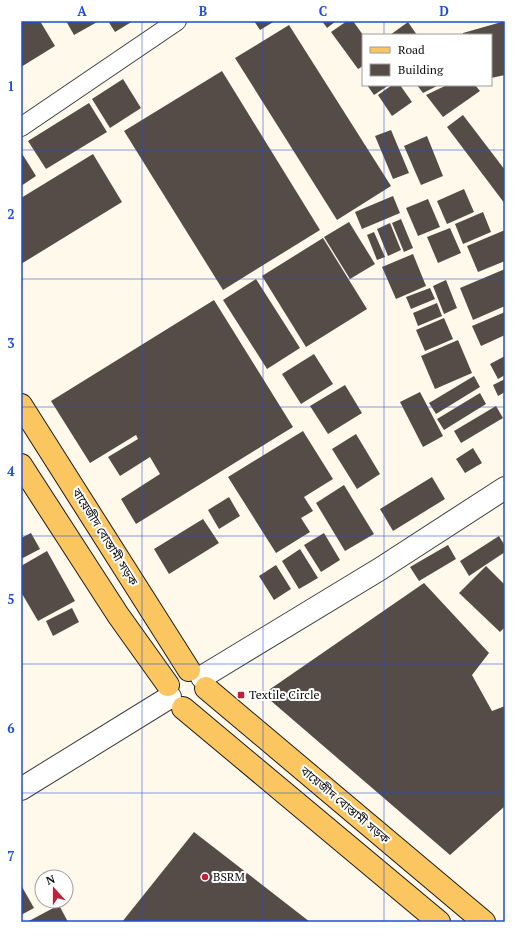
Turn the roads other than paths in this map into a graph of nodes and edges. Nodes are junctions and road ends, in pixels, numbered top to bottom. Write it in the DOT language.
graph roads {
  1 [pos="177,21"];
  2 [pos="21,127"];
  3 [pos="21,405"];
  4 [pos="21,465"];
  5 [pos="505,488"];
  6 [pos="199,678"];
  7 [pos="174,697"];
  8 [pos="21,788"];
  9 [pos="439,922"];
  10 [pos="484,922"];
  1 -- 2 [label="street"];
  3 -- 6 [label="main road, বায়েজীদ বোস্তামী সড়ক"];
  4 -- 7 [label="main road"];
  5 -- 6 [label="street"];
  6 -- 7 [label="main road"];
  6 -- 7 [label="main road"];
  6 -- 10 [label="main road, বায়েজীদ বোস্তামী সড়ক"];
  7 -- 8 [label="street"];
  7 -- 9 [label="main road"];
}
